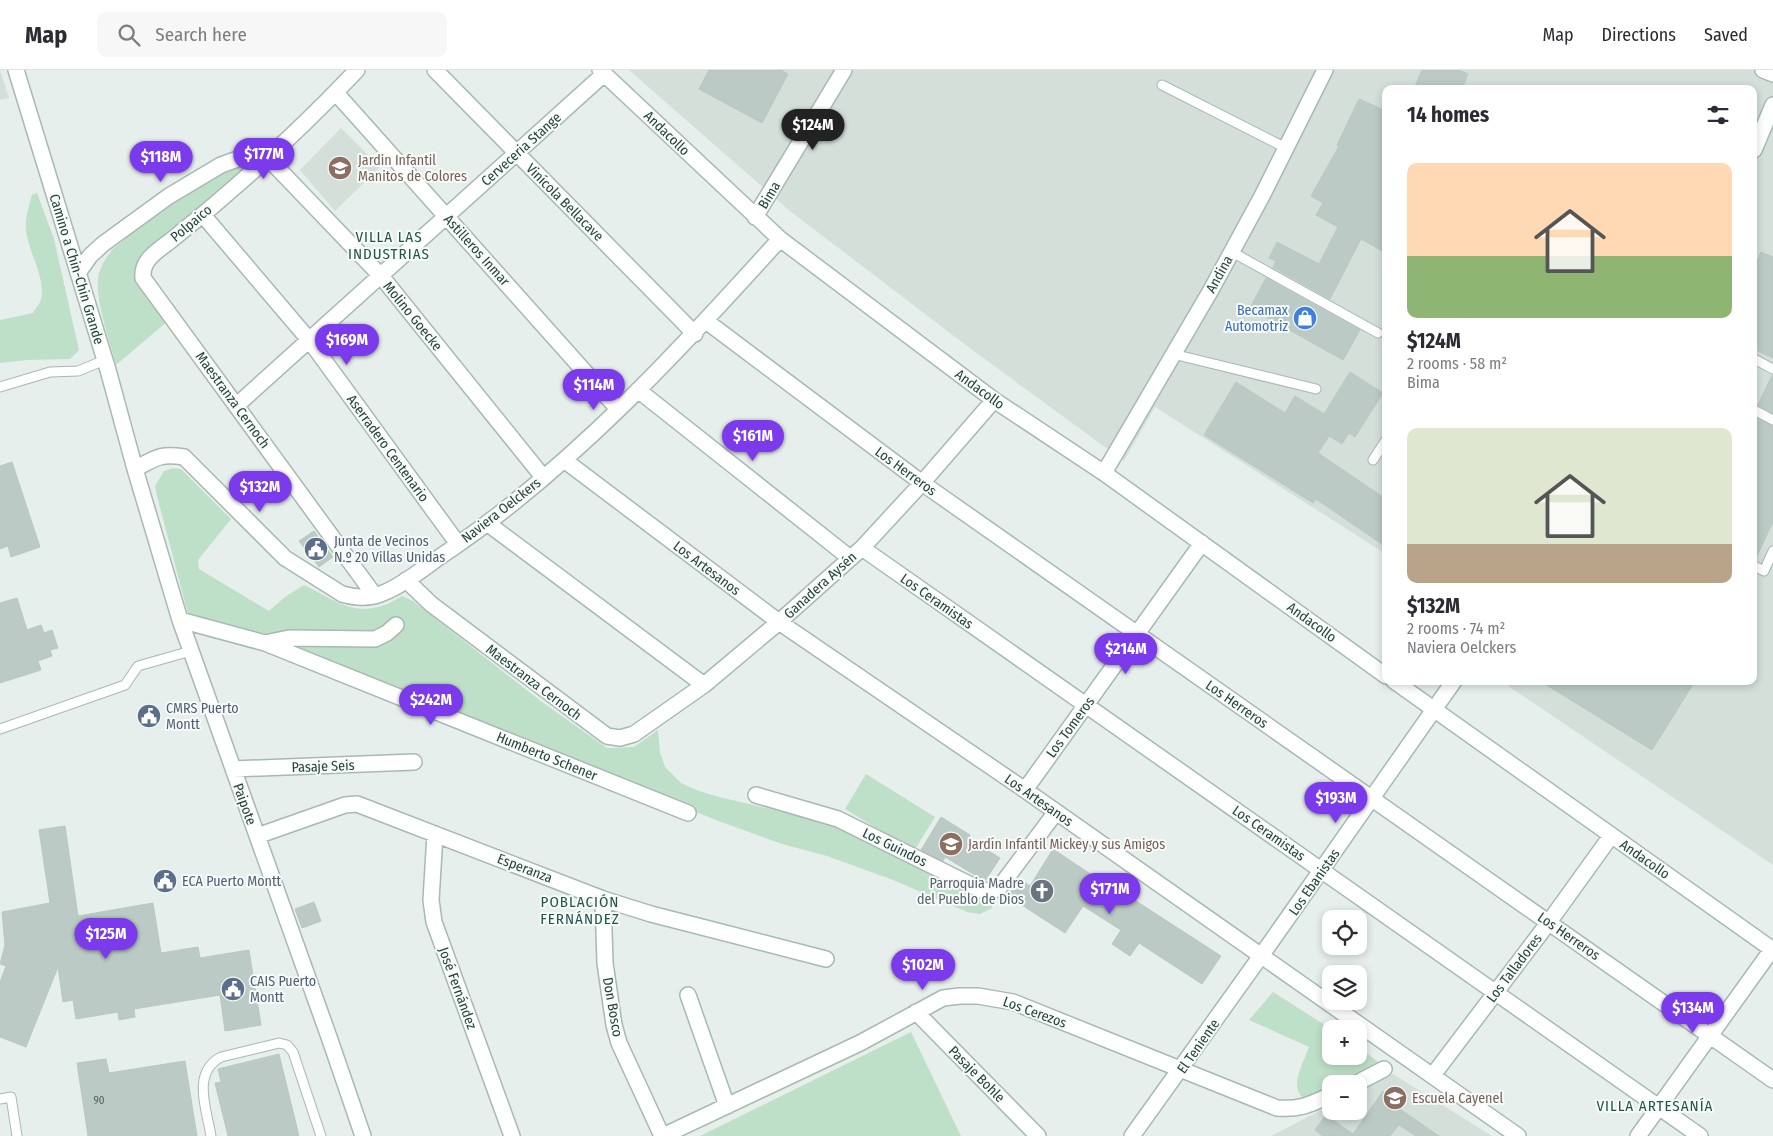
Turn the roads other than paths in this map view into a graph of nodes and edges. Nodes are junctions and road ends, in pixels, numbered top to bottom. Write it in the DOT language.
graph roads {
  1 [pos="16,70"];
  2 [pos="357,70"];
  3 [pos="435,70"];
  4 [pos="844,70"];
  5 [pos="1325,70"];
  6 [pos="1763,70"];
  7 [pos="602,72"];
  8 [pos="1773,74"];
  9 [pos="1162,85"];
  10 [pos="336,93"];
  11 [pos="1773,105"];
  12 [pos="1757,143"];
  13 [pos="1286,148"];
  14 [pos="517,153"];
  15 [pos="268,157"];
  16 [pos="202,215"];
  17 [pos="447,216"];
  18 [pos="755,217"];
  19 [pos="780,239"];
  20 [pos="1232,252"];
  21 [pos="78,273"];
  22 [pos="381,276"];
  23 [pos="143,278"];
  24 [pos="706,321"];
  25 [pos="1378,333"];
  26 [pos="695,334"];
  27 [pos="310,341"];
  28 [pos="1172,354"];
  29 [pos="105,360"];
  30 [pos="1757,361"];
  31 [pos="1773,369"];
  32 [pos="0,387"];
  33 [pos="1316,389"];
  34 [pos="638,390"];
  35 [pos="994,400"];
  36 [pos="237,405"];
  37 [pos="618,409"];
  38 [pos="1757,412"];
  39 [pos="1773,420"];
  40 [pos="1382,446"];
  41 [pos="564,460"];
  42 [pos="1373,460"];
  43 [pos="135,469"];
  44 [pos="1104,473"];
  45 [pos="543,477"];
  46 [pos="922,483"];
  47 [pos="487,523"];
  48 [pos="1202,543"];
  49 [pos="458,544"];
  50 [pos="862,548"];
  51 [pos="1773,551"];
  52 [pos="850,558"];
  53 [pos="1757,568"];
  54 [pos="406,580"];
  55 [pos="375,596"];
  56 [pos="180,620"];
  57 [pos="779,622"];
  58 [pos="396,625"];
  59 [pos="1137,634"];
  60 [pos="265,643"];
  61 [pos="191,652"];
  62 [pos="1382,673"];
  63 [pos="704,685"];
  64 [pos="1400,685"];
  65 [pos="1451,685"];
  66 [pos="1086,705"];
  67 [pos="1434,710"];
  68 [pos="0,730"];
  69 [pos="620,738"];
  70 [pos="414,762"];
  71 [pos="233,769"];
  72 [pos="1025,790"];
  73 [pos="756,795"];
  74 [pos="1372,799"];
  75 [pos="1056,812"];
  76 [pos="688,813"];
  77 [pos="435,834"];
  78 [pos="257,836"];
  79 [pos="1611,836"];
  80 [pos="1322,870"];
  81 [pos="604,898"];
  82 [pos="1549,922"];
  83 [pos="1772,949"];
  84 [pos="1262,955"];
  85 [pos="826,959"];
  86 [pos="1495,993"];
  87 [pos="688,995"];
  88 [pos="916,1012"];
  89 [pos="1710,1036"];
  90 [pos="1181,1069"];
  91 [pos="1384,1069"];
  92 [pos="1433,1075"];
  93 [pos="1367,1078"];
  94 [pos="1773,1080"];
  95 [pos="0,1099"];
  96 [pos="1322,1099"];
  97 [pos="727,1106"];
  98 [pos="1659,1108"];
  99 [pos="17,1136"];
  100 [pos="212,1136"];
  101 [pos="321,1136"];
  102 [pos="363,1136"];
  103 [pos="512,1136"];
  104 [pos="662,1136"];
  105 [pos="1038,1136"];
  106 [pos="1132,1136"];
  107 [pos="1518,1136"];
  108 [pos="1638,1136"];
  109 [pos="1700,1136"];
  1 -- 21 [label="street, Camino a Chin-Chin Grande"];
  2 -- 10 [label="street, Polpaico"];
  3 -- 14 [label="street, Vinícola Bellacave"];
  4 -- 18 [label="street, Bima"];
  5 -- 13 [label="street, Andina"];
  6 -- 8 [label="street"];
  7 -- 14 [label="street, Cerveceria Stange"];
  7 -- 18 [label="street, Andacollo"];
  9 -- 13 [label="lane"];
  10 -- 15 [label="street, Polpaico"];
  10 -- 17 [label="street, Astilleros Inmar"];
  11 -- 12 [label="street"];
  13 -- 20 [label="street, Andina"];
  14 -- 17 [label="street, Cerveceria Stange"];
  14 -- 26 [label="street, Vinícola Bellacave"];
  15 -- 16 [label="street, Polpaico"];
  15 -- 21 [label="street"];
  15 -- 22 [label="street, Molino Goecke"];
  16 -- 23 [label="street, Polpaico"];
  16 -- 27 [label="street, Aserradero Centenario"];
  17 -- 22 [label="street, Cerveceria Stange"];
  17 -- 37 [label="street, Astilleros Inmar"];
  18 -- 19 [label="street, Andacollo"];
  19 -- 24 [label="street, Naviera Oelckers"];
  19 -- 35 [label="street, Andacollo"];
  20 -- 25 [label="lane"];
  20 -- 28 [label="street, Andina"];
  21 -- 29 [label="street, Camino a Chin-Chin Grande"];
  22 -- 27 [label="street, Cerveceria Stange"];
  22 -- 45 [label="street, Molino Goecke"];
  23 -- 36 [label="street, Maestranza Cernoch"];
  24 -- 26 [label="street, Naviera Oelckers"];
  24 -- 46 [label="street, Los Herreros"];
  26 -- 34 [label="street, Naviera Oelckers"];
  27 -- 36 [label="street, Cerveceria Stange"];
  27 -- 49 [label="street, Aserradero Centenario"];
  28 -- 33 [label="lane"];
  28 -- 44 [label="street, Andina"];
  29 -- 32 [label="lane"];
  29 -- 43 [label="street, Camino a Chin-Chin Grande"];
  30 -- 31 [label="lane"];
  34 -- 37 [label="street, Naviera Oelckers"];
  34 -- 52 [label="street"];
  35 -- 44 [label="street, Andacollo"];
  35 -- 46 [label="street, Ganadera Aysén"];
  36 -- 55 [label="street, Maestranza Cernoch"];
  37 -- 41 [label="street, Naviera Oelckers"];
  38 -- 39 [label="lane"];
  40 -- 42 [label="lane"];
  41 -- 45 [label="street, Naviera Oelckers"];
  41 -- 57 [label="street, Los Artesanos"];
  43 -- 55 [label="street, Naviera Oelckers"];
  43 -- 56 [label="street, Paipote"];
  44 -- 48 [label="street, Andacollo"];
  45 -- 47 [label="street, Naviera Oelckers"];
  46 -- 50 [label="street, Ganadera Aysén"];
  46 -- 59 [label="street, Los Herreros"];
  47 -- 49 [label="street, Naviera Oelckers"];
  47 -- 63 [label="street"];
  48 -- 59 [label="street, Los Tomeros"];
  48 -- 62 [label="street, Andacollo"];
  49 -- 54 [label="street, Naviera Oelckers"];
  50 -- 52 [label="street, Ganadera Aysén"];
  50 -- 66 [label="street, Los Ceramistas"];
  51 -- 53 [label="lane"];
  52 -- 57 [label="street, Ganadera Aysén"];
  54 -- 55 [label="street, Naviera Oelckers"];
  54 -- 69 [label="street, Maestranza Cernoch"];
  56 -- 60 [label="street, Humberto Schener"];
  56 -- 61 [label="street, Paipote"];
  57 -- 63 [label="street, Ganadera Aysén"];
  57 -- 72 [label="street, Los Artesanos"];
  58 -- 60 [label="street"];
  59 -- 66 [label="street, Los Tomeros"];
  59 -- 74 [label="street, Los Herreros"];
  60 -- 76 [label="street, Humberto Schener"];
  61 -- 68 [label="lane"];
  61 -- 71 [label="street, Paipote"];
  63 -- 69 [label="street, Ganadera Aysén"];
  64 -- 67 [label="street, Andacollo"];
  65 -- 67 [label="street"];
  66 -- 72 [label="street, Los Tomeros"];
  66 -- 80 [label="street, Los Ceramistas"];
  67 -- 74 [label="street, Los Ebanistas"];
  67 -- 79 [label="street, Andacollo"];
  70 -- 71 [label="street, Pasaje Seis"];
  71 -- 78 [label="street, Paipote"];
  72 -- 75 [label="street, Los Artesanos"];
  73 -- 75 [label="street, Los Guindos"];
  74 -- 80 [label="street, Los Ebanistas"];
  74 -- 82 [label="street, Los Herreros"];
  75 -- 84 [label="street, Los Artesanos"];
  77 -- 78 [label="street, Esperanza"];
  77 -- 81 [label="street, Esperanza"];
  77 -- 103 [label="street, José Fernández"];
  78 -- 102 [label="street, Paipote"];
  79 -- 82 [label="street, Los Talladores"];
  79 -- 83 [label="street, Andacollo"];
  80 -- 84 [label="street, Los Ebanistas"];
  80 -- 86 [label="street, Los Ceramistas"];
  81 -- 85 [label="street, Esperanza"];
  81 -- 104 [label="street, Don Bosco"];
  82 -- 86 [label="street, Los Talladores"];
  82 -- 89 [label="street, Los Herreros"];
  83 -- 89 [label="street"];
  84 -- 90 [label="street, El Teniente"];
  84 -- 92 [label="street, Los Artesanos"];
  86 -- 92 [label="street, Los Talladores"];
  86 -- 98 [label="street, Los Ceramistas"];
  87 -- 97 [label="street"];
  88 -- 90 [label="street, Los Cerezos"];
  88 -- 97 [label="street, Los Cerezos"];
  88 -- 105 [label="street, Pasaje Bohle"];
  89 -- 94 [label="street, Los Herreros"];
  89 -- 98 [label="street"];
  90 -- 96 [label="street, Los Cerezos"];
  90 -- 106 [label="street, El Teniente"];
  91 -- 93 [label="street"];
  92 -- 107 [label="street, Los Artesanos"];
  95 -- 99 [label="lane"];
  97 -- 104 [label="street, Los Cerezos"];
  98 -- 108 [label="street"];
  98 -- 109 [label="street, Los Ceramistas"];
  100 -- 101 [label="lane"];
}
